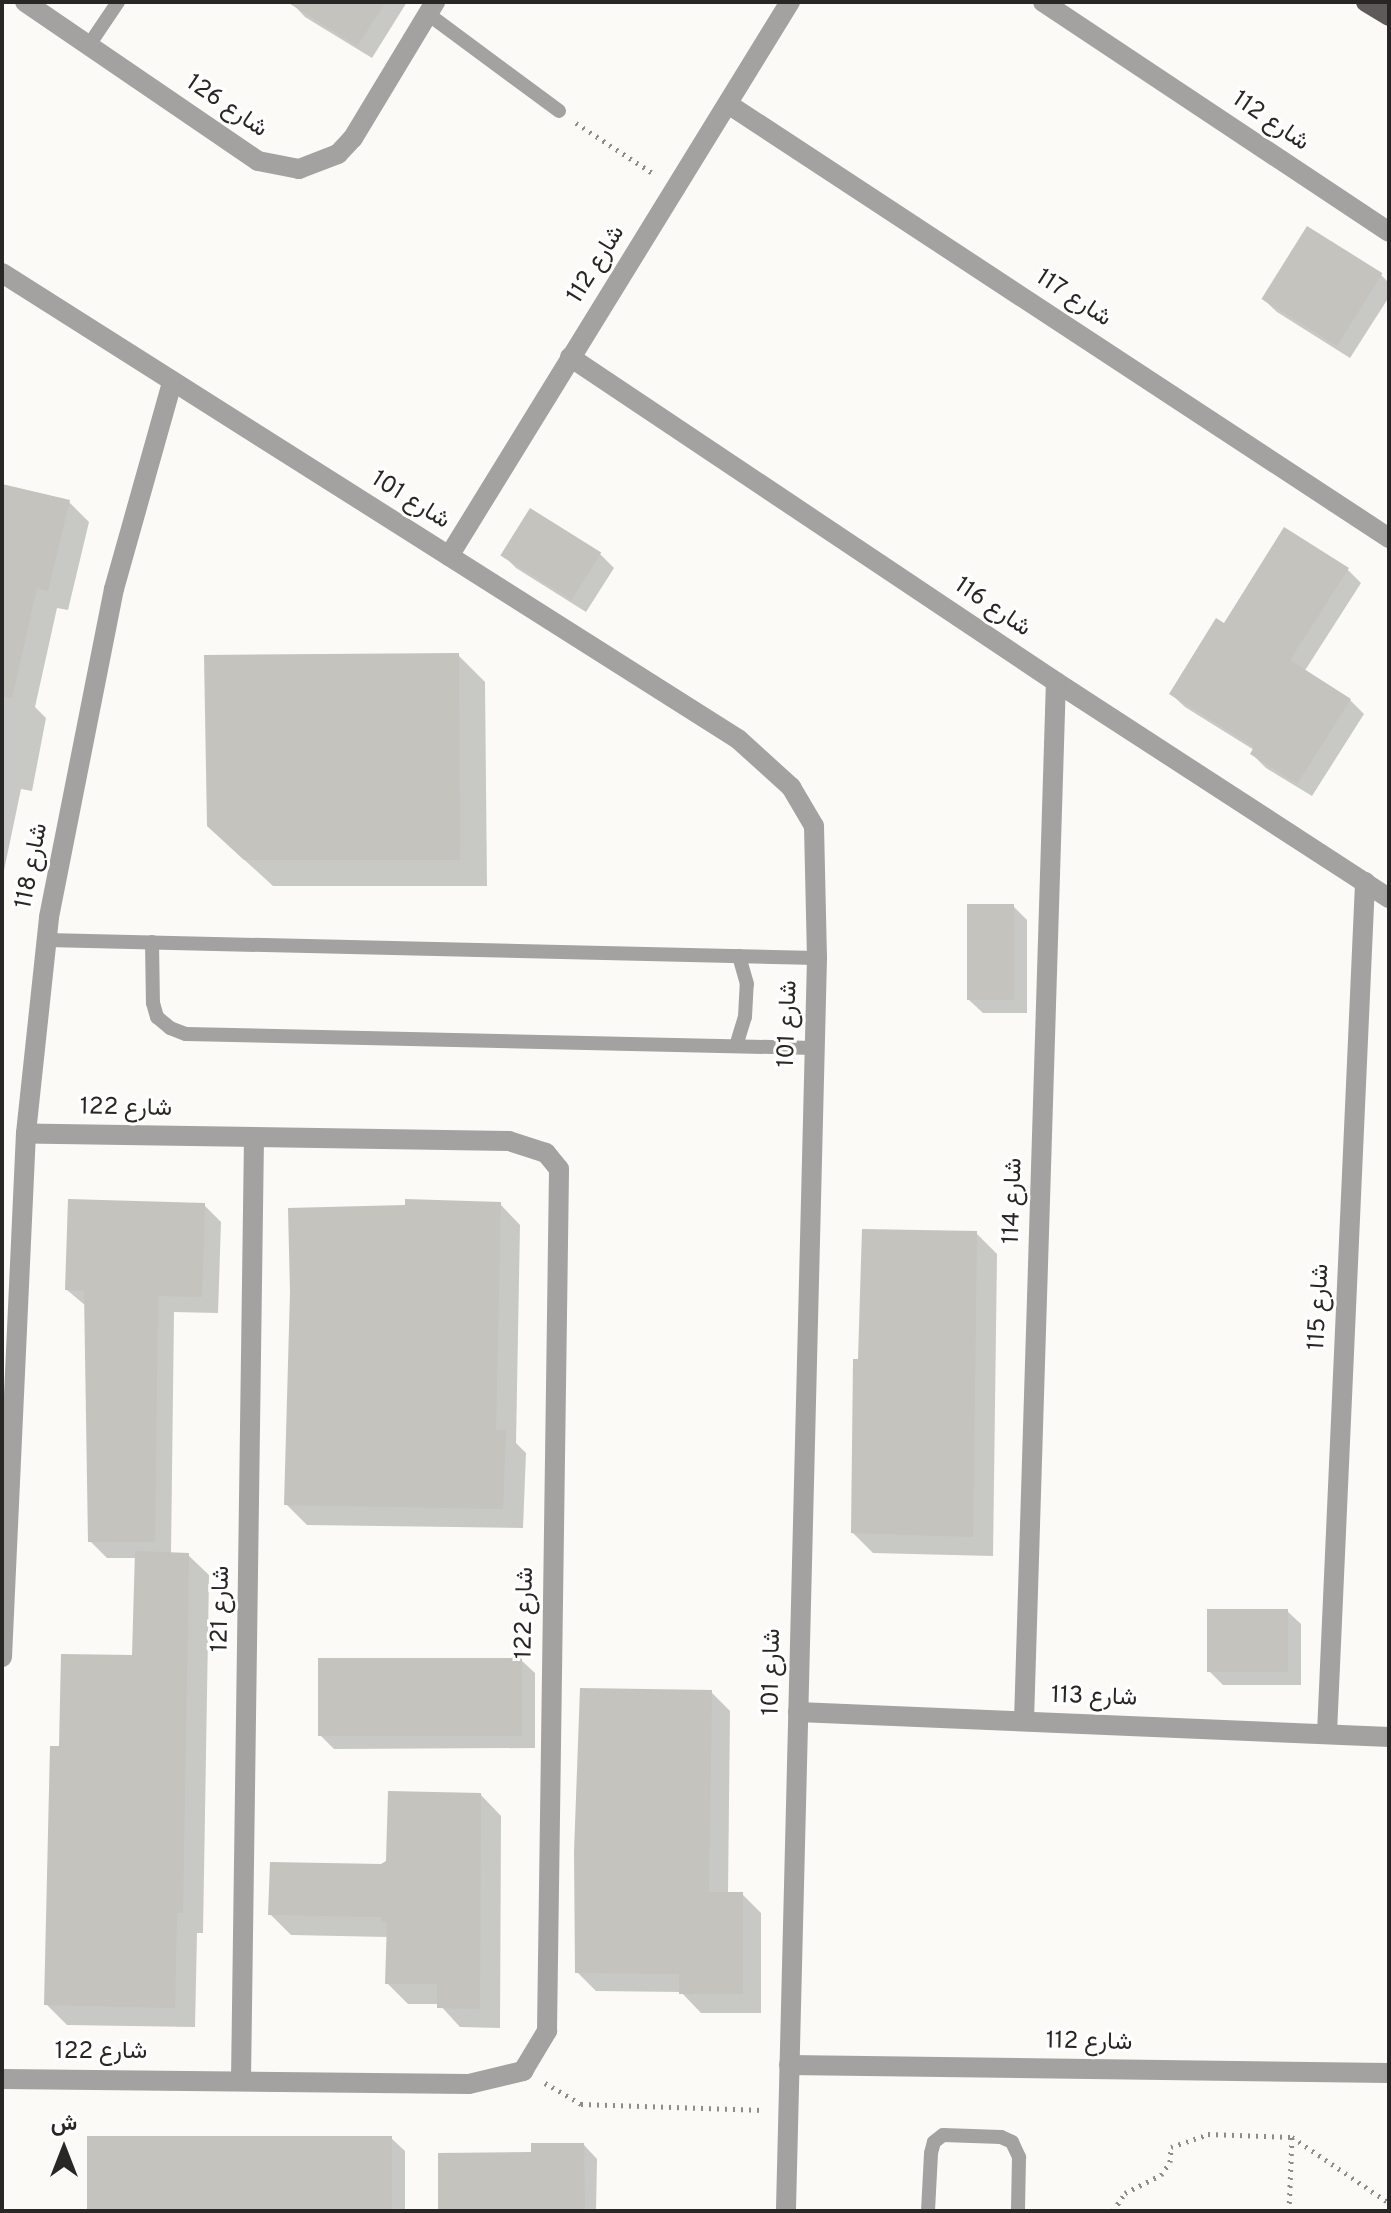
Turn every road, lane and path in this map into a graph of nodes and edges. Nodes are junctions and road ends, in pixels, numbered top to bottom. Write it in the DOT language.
graph roads {
  1 [pos="25,2"];
  2 [pos="118,2"];
  3 [pos="790,2"];
  4 [pos="1043,2"];
  5 [pos="1366,2"];
  6 [pos="50,8"];
  7 [pos="432,8"];
  8 [pos="1389,16"];
  9 [pos="89,45"];
  10 [pos="728,104"];
  11 [pos="559,111"];
  12 [pos="675,188"];
  13 [pos="1389,232"];
  14 [pos="2,273"];
  15 [pos="570,357"];
  16 [pos="172,383"];
  17 [pos="1389,538"];
  18 [pos="449,556"];
  19 [pos="1056,682"];
  20 [pos="1365,882"];
  21 [pos="1389,898"];
  22 [pos="47,940"];
  23 [pos="152,942"];
  24 [pos="739,956"];
  25 [pos="817,958"];
  26 [pos="736,1046"];
  27 [pos="814,1048"];
  28 [pos="26,1133"];
  29 [pos="254,1138"];
  30 [pos="2,1657"];
  31 [pos="798,1712"];
  32 [pos="1024,1721"];
  33 [pos="1327,1733"];
  34 [pos="1389,1737"];
  35 [pos="789,2065"];
  36 [pos="523,2071"];
  37 [pos="1389,2073"];
  38 [pos="2,2079"];
  39 [pos="241,2080"];
  40 [pos="788,2111"];
  41 [pos="1292,2137"];
  42 [pos="1389,2203"];
  43 [pos="786,2211"];
  44 [pos="928,2211"];
  45 [pos="1018,2211"];
  46 [pos="1113,2211"];
  47 [pos="1289,2211"];
  1 -- 6 [label="street, شارع 126"];
  2 -- 9 [label="lane"];
  3 -- 10 [label="street, شارع 112"];
  4 -- 13 [label="street, شارع 112"];
  5 -- 8 [label="main road"];
  6 -- 9 [label="street, شارع 126"];
  7 -- 9 [label="street, شارع 126"];
  7 -- 11 [label="lane"];
  10 -- 12 [label="street, شارع 112"];
  10 -- 17 [label="street, شارع 117"];
  11 -- 12 [label="path"];
  12 -- 15 [label="street, شارع 112"];
  14 -- 16 [label="street, شارع 101"];
  15 -- 18 [label="street, شارع 112"];
  15 -- 19 [label="street, شارع 116"];
  16 -- 18 [label="street, شارع 101"];
  16 -- 22 [label="street, شارع 118"];
  18 -- 25 [label="street, شارع 101"];
  19 -- 20 [label="street, شارع 116"];
  19 -- 32 [label="street, شارع 114"];
  20 -- 21 [label="street, شارع 116"];
  20 -- 33 [label="street, شارع 115"];
  22 -- 23 [label="lane"];
  22 -- 28 [label="street, شارع 118"];
  23 -- 24 [label="lane"];
  23 -- 26 [label="lane"];
  24 -- 25 [label="lane"];
  24 -- 26 [label="lane"];
  25 -- 27 [label="street, شارع 101"];
  26 -- 27 [label="lane"];
  27 -- 31 [label="street, شارع 101"];
  28 -- 29 [label="street, شارع 122"];
  28 -- 30 [label="street, شارع 118"];
  29 -- 36 [label="street, شارع 122"];
  29 -- 39 [label="street, شارع 121"];
  31 -- 32 [label="street, شارع 113"];
  31 -- 35 [label="street, شارع 101"];
  32 -- 33 [label="street, شارع 113"];
  33 -- 34 [label="street, شارع 113"];
  35 -- 37 [label="street, شارع 112"];
  35 -- 40 [label="street, شارع 101"];
  36 -- 39 [label="street, شارع 122"];
  36 -- 40 [label="path"];
  38 -- 39 [label="street, شارع 122"];
  40 -- 43 [label="street, شارع 101"];
  41 -- 42 [label="path"];
  41 -- 46 [label="path"];
  41 -- 47 [label="path"];
  44 -- 45 [label="lane"];
}
